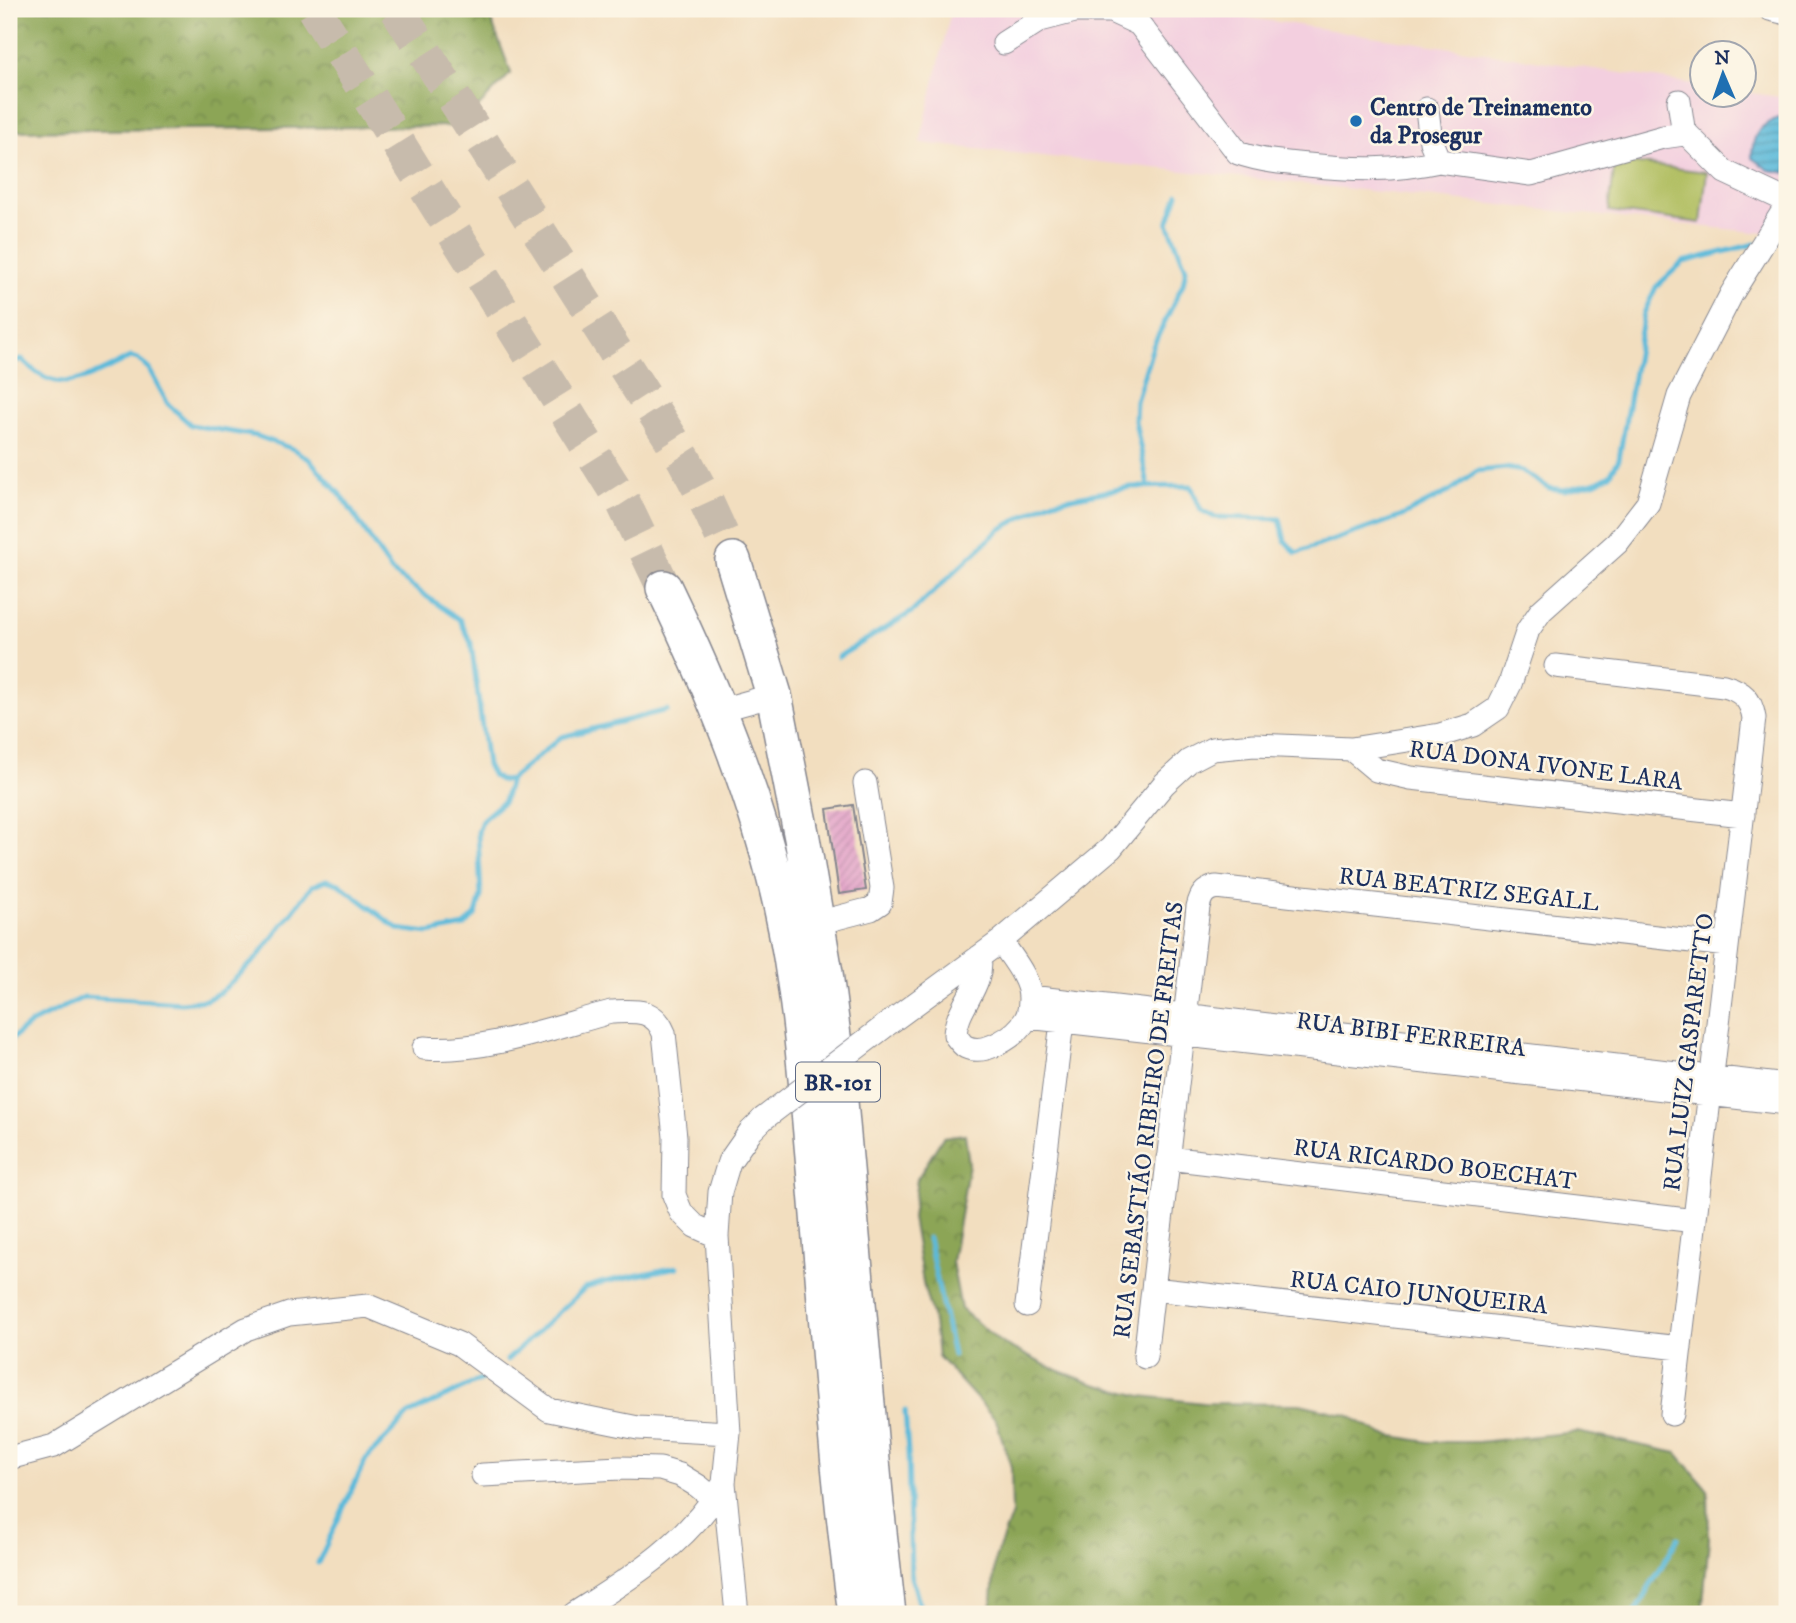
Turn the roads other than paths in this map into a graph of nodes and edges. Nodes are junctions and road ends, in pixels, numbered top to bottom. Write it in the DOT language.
graph roads {
  1 [pos="1770,9"];
  2 [pos="1787,13"];
  3 [pos="1004,43"];
  4 [pos="1679,101"];
  5 [pos="1427,109"];
  6 [pos="1684,134"];
  7 [pos="1439,161"];
  8 [pos="1787,203"];
  9 [pos="733,560"];
  10 [pos="664,588"];
  11 [pos="1556,666"];
  12 [pos="774,695"];
  13 [pos="720,710"];
  14 [pos="1351,749"];
  15 [pos="865,783"];
  16 [pos="1743,815"];
  17 [pos="1206,890"];
  18 [pos="817,923"];
  19 [pos="1001,941"];
  20 [pos="1727,945"];
  21 [pos="979,957"];
  22 [pos="1029,1007"];
  23 [pos="1062,1022"];
  24 [pos="1184,1025"];
  25 [pos="424,1048"];
  26 [pos="1711,1086"];
  27 [pos="1787,1086"];
  28 [pos="1787,1103"];
  29 [pos="1168,1158"];
  30 [pos="1695,1222"];
  31 [pos="717,1236"];
  32 [pos="1153,1289"];
  33 [pos="1027,1305"];
  34 [pos="1680,1348"];
  35 [pos="1145,1357"];
  36 [pos="1672,1414"];
  37 [pos="729,1433"];
  38 [pos="9,1458"];
  39 [pos="483,1475"];
  40 [pos="719,1491"];
  41 [pos="574,1614"];
  42 [pos="737,1614"];
  43 [pos="856,1614"];
  44 [pos="888,1614"];
  1 -- 2 [label="street"];
  3 -- 7 [label="street"];
  4 -- 6 [label="street"];
  5 -- 7 [label="street"];
  6 -- 7 [label="street"];
  6 -- 8 [label="street"];
  8 -- 14 [label="street"];
  9 -- 12 [label="highway, BR-101"];
  10 -- 13 [label="highway, BR-101"];
  11 -- 16 [label="street, RUA LUIZ GASPARETTO"];
  12 -- 13 [label="street"];
  12 -- 18 [label="highway, BR-101"];
  13 -- 43 [label="highway, BR-101"];
  14 -- 16 [label="street, RUA DONA IVONE LARA"];
  14 -- 19 [label="street"];
  15 -- 18 [label="street"];
  16 -- 20 [label="street, RUA LUIZ GASPARETTO"];
  17 -- 20 [label="street, RUA BEATRIZ SEGALL"];
  17 -- 24 [label="street, RUA SEBASTIÃO RIBEIRO DE FREITAS"];
  18 -- 44 [label="highway, BR-101"];
  19 -- 21 [label="street"];
  19 -- 22 [label="street"];
  20 -- 26 [label="street, RUA LUIZ GASPARETTO"];
  21 -- 22 [label="street"];
  21 -- 31 [label="street, bridge"];
  22 -- 23 [label="street, RUA BIBI FERREIRA"];
  22 -- 24 [label="street, RUA BIBI FERREIRA"];
  23 -- 24 [label="street, RUA BIBI FERREIRA"];
  23 -- 33 [label="street"];
  24 -- 26 [label="street, RUA BIBI FERREIRA"];
  24 -- 29 [label="street, RUA SEBASTIÃO RIBEIRO DE FREITAS"];
  25 -- 31 [label="street"];
  26 -- 27 [label="street, RUA BIBI FERREIRA"];
  26 -- 28 [label="street, RUA BIBI FERREIRA"];
  26 -- 30 [label="street, RUA LUIZ GASPARETTO"];
  29 -- 30 [label="street, RUA RICARDO BOECHAT"];
  29 -- 32 [label="street, RUA SEBASTIÃO RIBEIRO DE FREITAS"];
  30 -- 34 [label="street, RUA LUIZ GASPARETTO"];
  31 -- 37 [label="street"];
  32 -- 34 [label="street, RUA CAIO JUNQUEIRA"];
  32 -- 35 [label="street, RUA SEBASTIÃO RIBEIRO DE FREITAS"];
  34 -- 36 [label="street, RUA LUIZ GASPARETTO"];
  37 -- 38 [label="street"];
  37 -- 40 [label="street"];
  39 -- 40 [label="street"];
  40 -- 41 [label="street"];
  40 -- 42 [label="street"];
}
